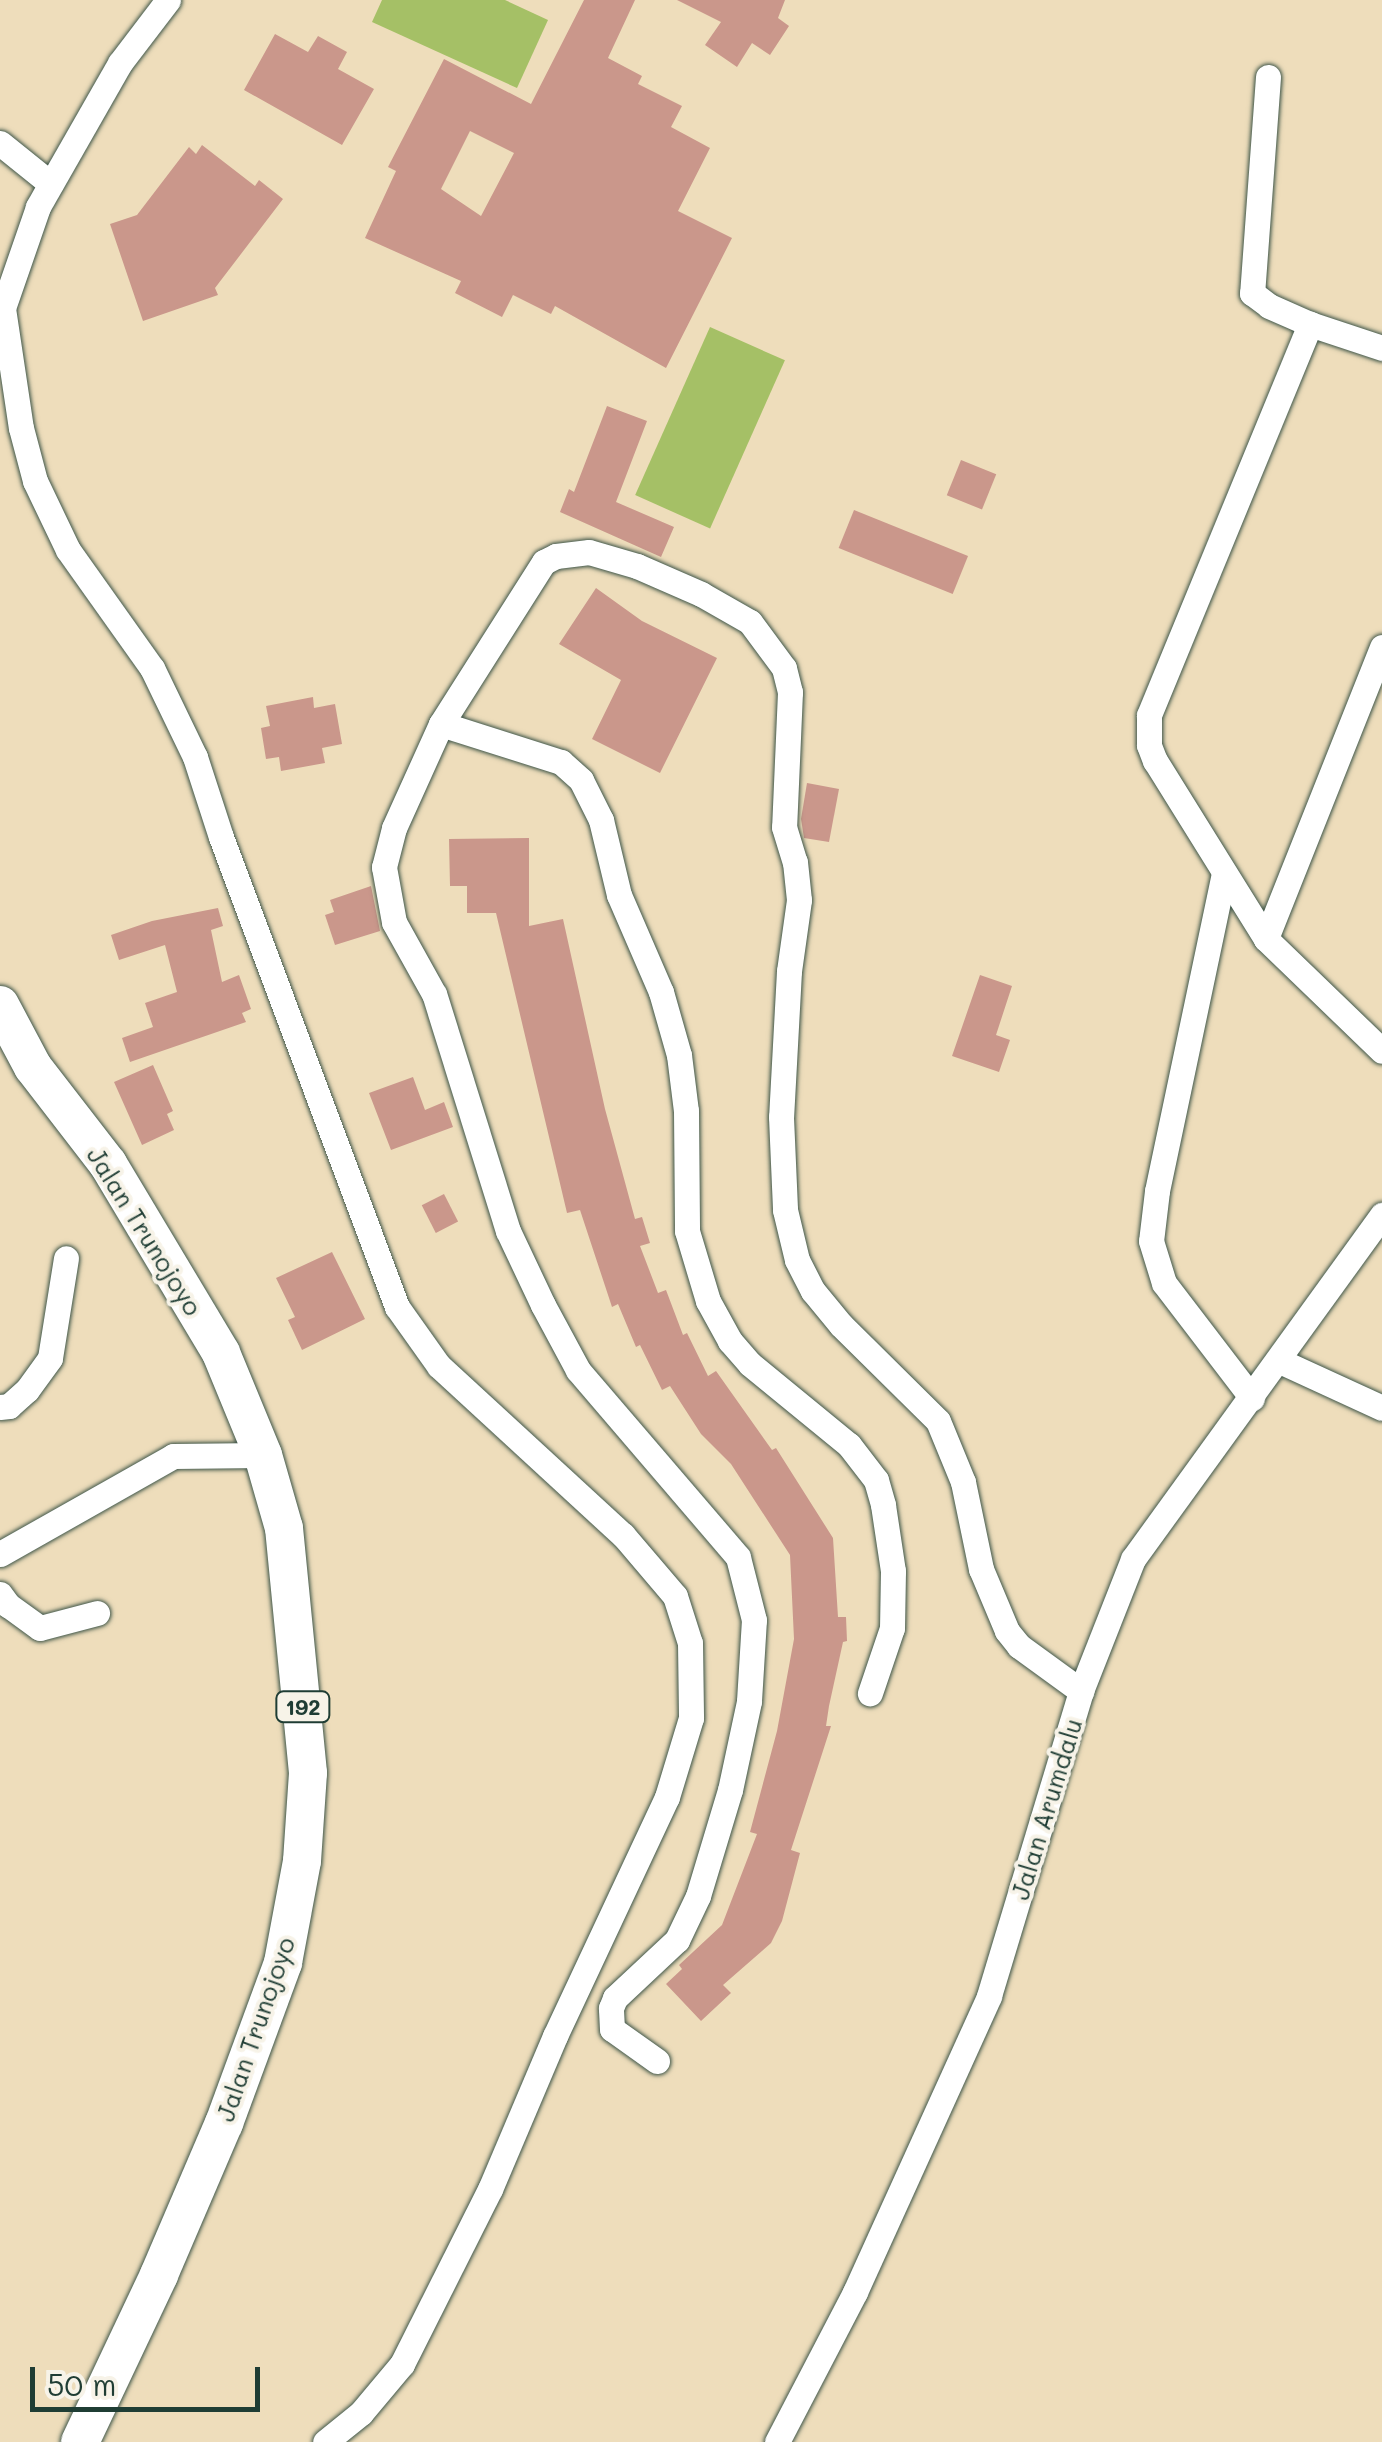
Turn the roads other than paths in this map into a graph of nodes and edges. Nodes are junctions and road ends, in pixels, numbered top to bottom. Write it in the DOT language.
graph roads {
  1 [pos="168,0"];
  2 [pos="1268,76"];
  3 [pos="0,143"];
  4 [pos="51,184"];
  5 [pos="1310,324"];
  6 [pos="1382,348"];
  7 [pos="1382,647"];
  8 [pos="441,724"];
  9 [pos="1224,873"];
  10 [pos="1266,939"];
  11 [pos="0,1006"];
  12 [pos="1382,1051"];
  13 [pos="1382,1215"];
  14 [pos="66,1258"];
  15 [pos="1280,1361"];
  16 [pos="1252,1398"];
  17 [pos="0,1407"];
  18 [pos="1382,1408"];
  19 [pos="264,1455"];
  20 [pos="0,1554"];
  21 [pos="0,1594"];
  22 [pos="97,1614"];
  23 [pos="1081,1691"];
  24 [pos="870,1693"];
  25 [pos="657,2061"];
  26 [pos="80,2442"];
  27 [pos="324,2442"];
  28 [pos="777,2442"];
  1 -- 4 [label="street"];
  2 -- 5 [label="street"];
  3 -- 4 [label="street"];
  4 -- 27 [label="street"];
  5 -- 6 [label="street"];
  5 -- 9 [label="street"];
  7 -- 10 [label="street"];
  8 -- 23 [label="street"];
  8 -- 24 [label="street"];
  8 -- 25 [label="street"];
  9 -- 10 [label="street"];
  9 -- 16 [label="street"];
  10 -- 12 [label="street"];
  11 -- 19 [label="main road, Jalan Trunojoyo / 192"];
  13 -- 15 [label="street, Jalan Arumdalu"];
  14 -- 17 [label="street"];
  15 -- 16 [label="street, Jalan Arumdalu"];
  15 -- 18 [label="street"];
  16 -- 23 [label="street, Jalan Arumdalu"];
  19 -- 20 [label="street"];
  19 -- 26 [label="main road, Jalan Trunojoyo / 192"];
  21 -- 22 [label="street"];
  23 -- 28 [label="street, Jalan Arumdalu"];
}
